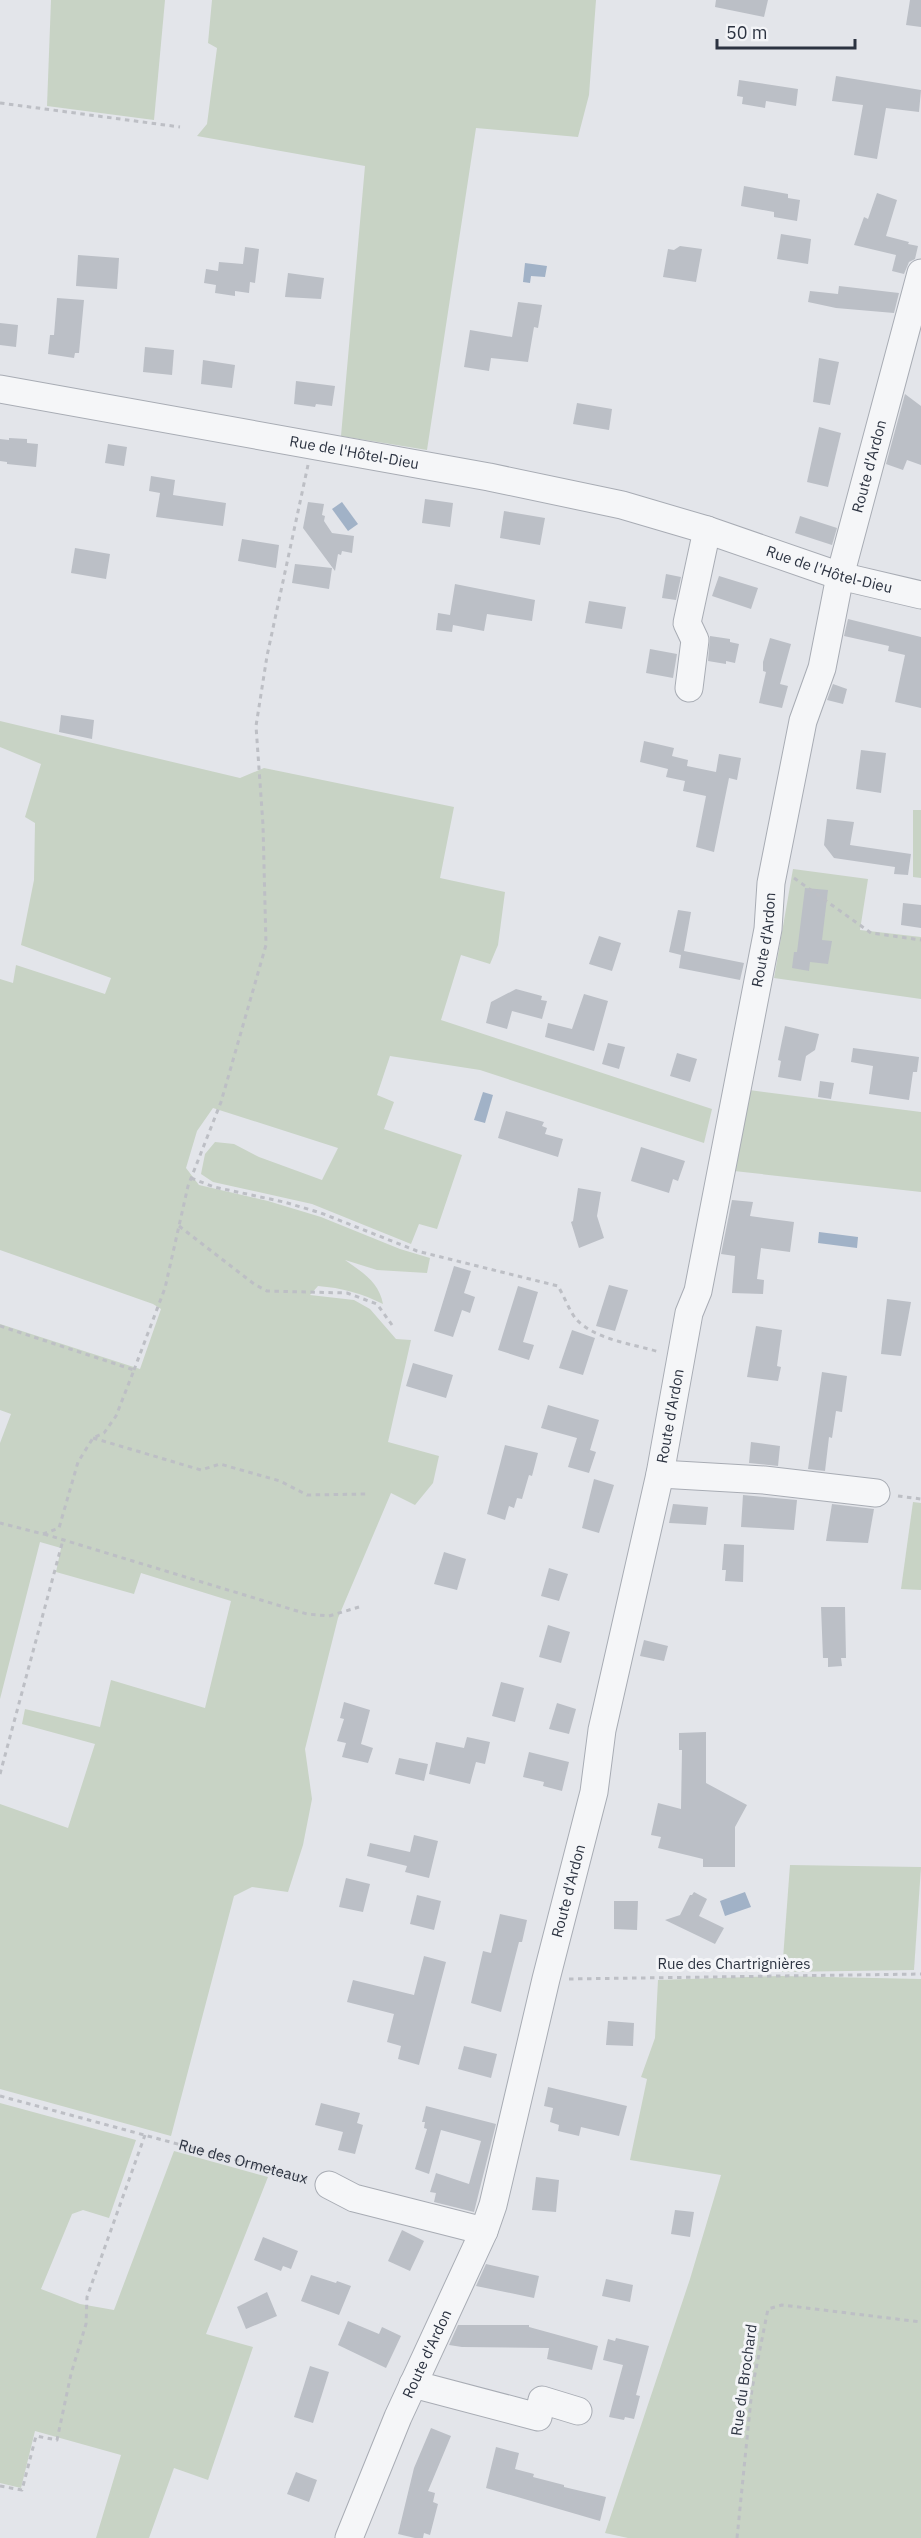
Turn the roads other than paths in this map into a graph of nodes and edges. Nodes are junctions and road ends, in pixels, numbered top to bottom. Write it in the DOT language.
graph roads {
  1 [pos="921,273"];
  2 [pos="0,389"];
  3 [pos="707,530"];
  4 [pos="840,576"];
  5 [pos="921,594"];
  6 [pos="689,688"];
  7 [pos="660,1474"];
  8 [pos="876,1493"];
  9 [pos="329,2185"];
  10 [pos="484,2231"];
  11 [pos="413,2384"];
  12 [pos="578,2411"];
  13 [pos="349,2538"];
  1 -- 4 [label="street, Route d'Ardon"];
  2 -- 3 [label="street, Rue de l'Hôtel-Dieu"];
  3 -- 4 [label="street, Rue de l'Hôtel-Dieu"];
  3 -- 6 [label="street"];
  4 -- 5 [label="street, Rue de l'Hôtel-Dieu"];
  4 -- 7 [label="street, Route d'Ardon"];
  7 -- 8 [label="street"];
  7 -- 10 [label="street, Route d'Ardon"];
  9 -- 10 [label="street"];
  10 -- 11 [label="street, Route d'Ardon"];
  11 -- 12 [label="street"];
  11 -- 13 [label="street, Route d'Ardon"];
}
